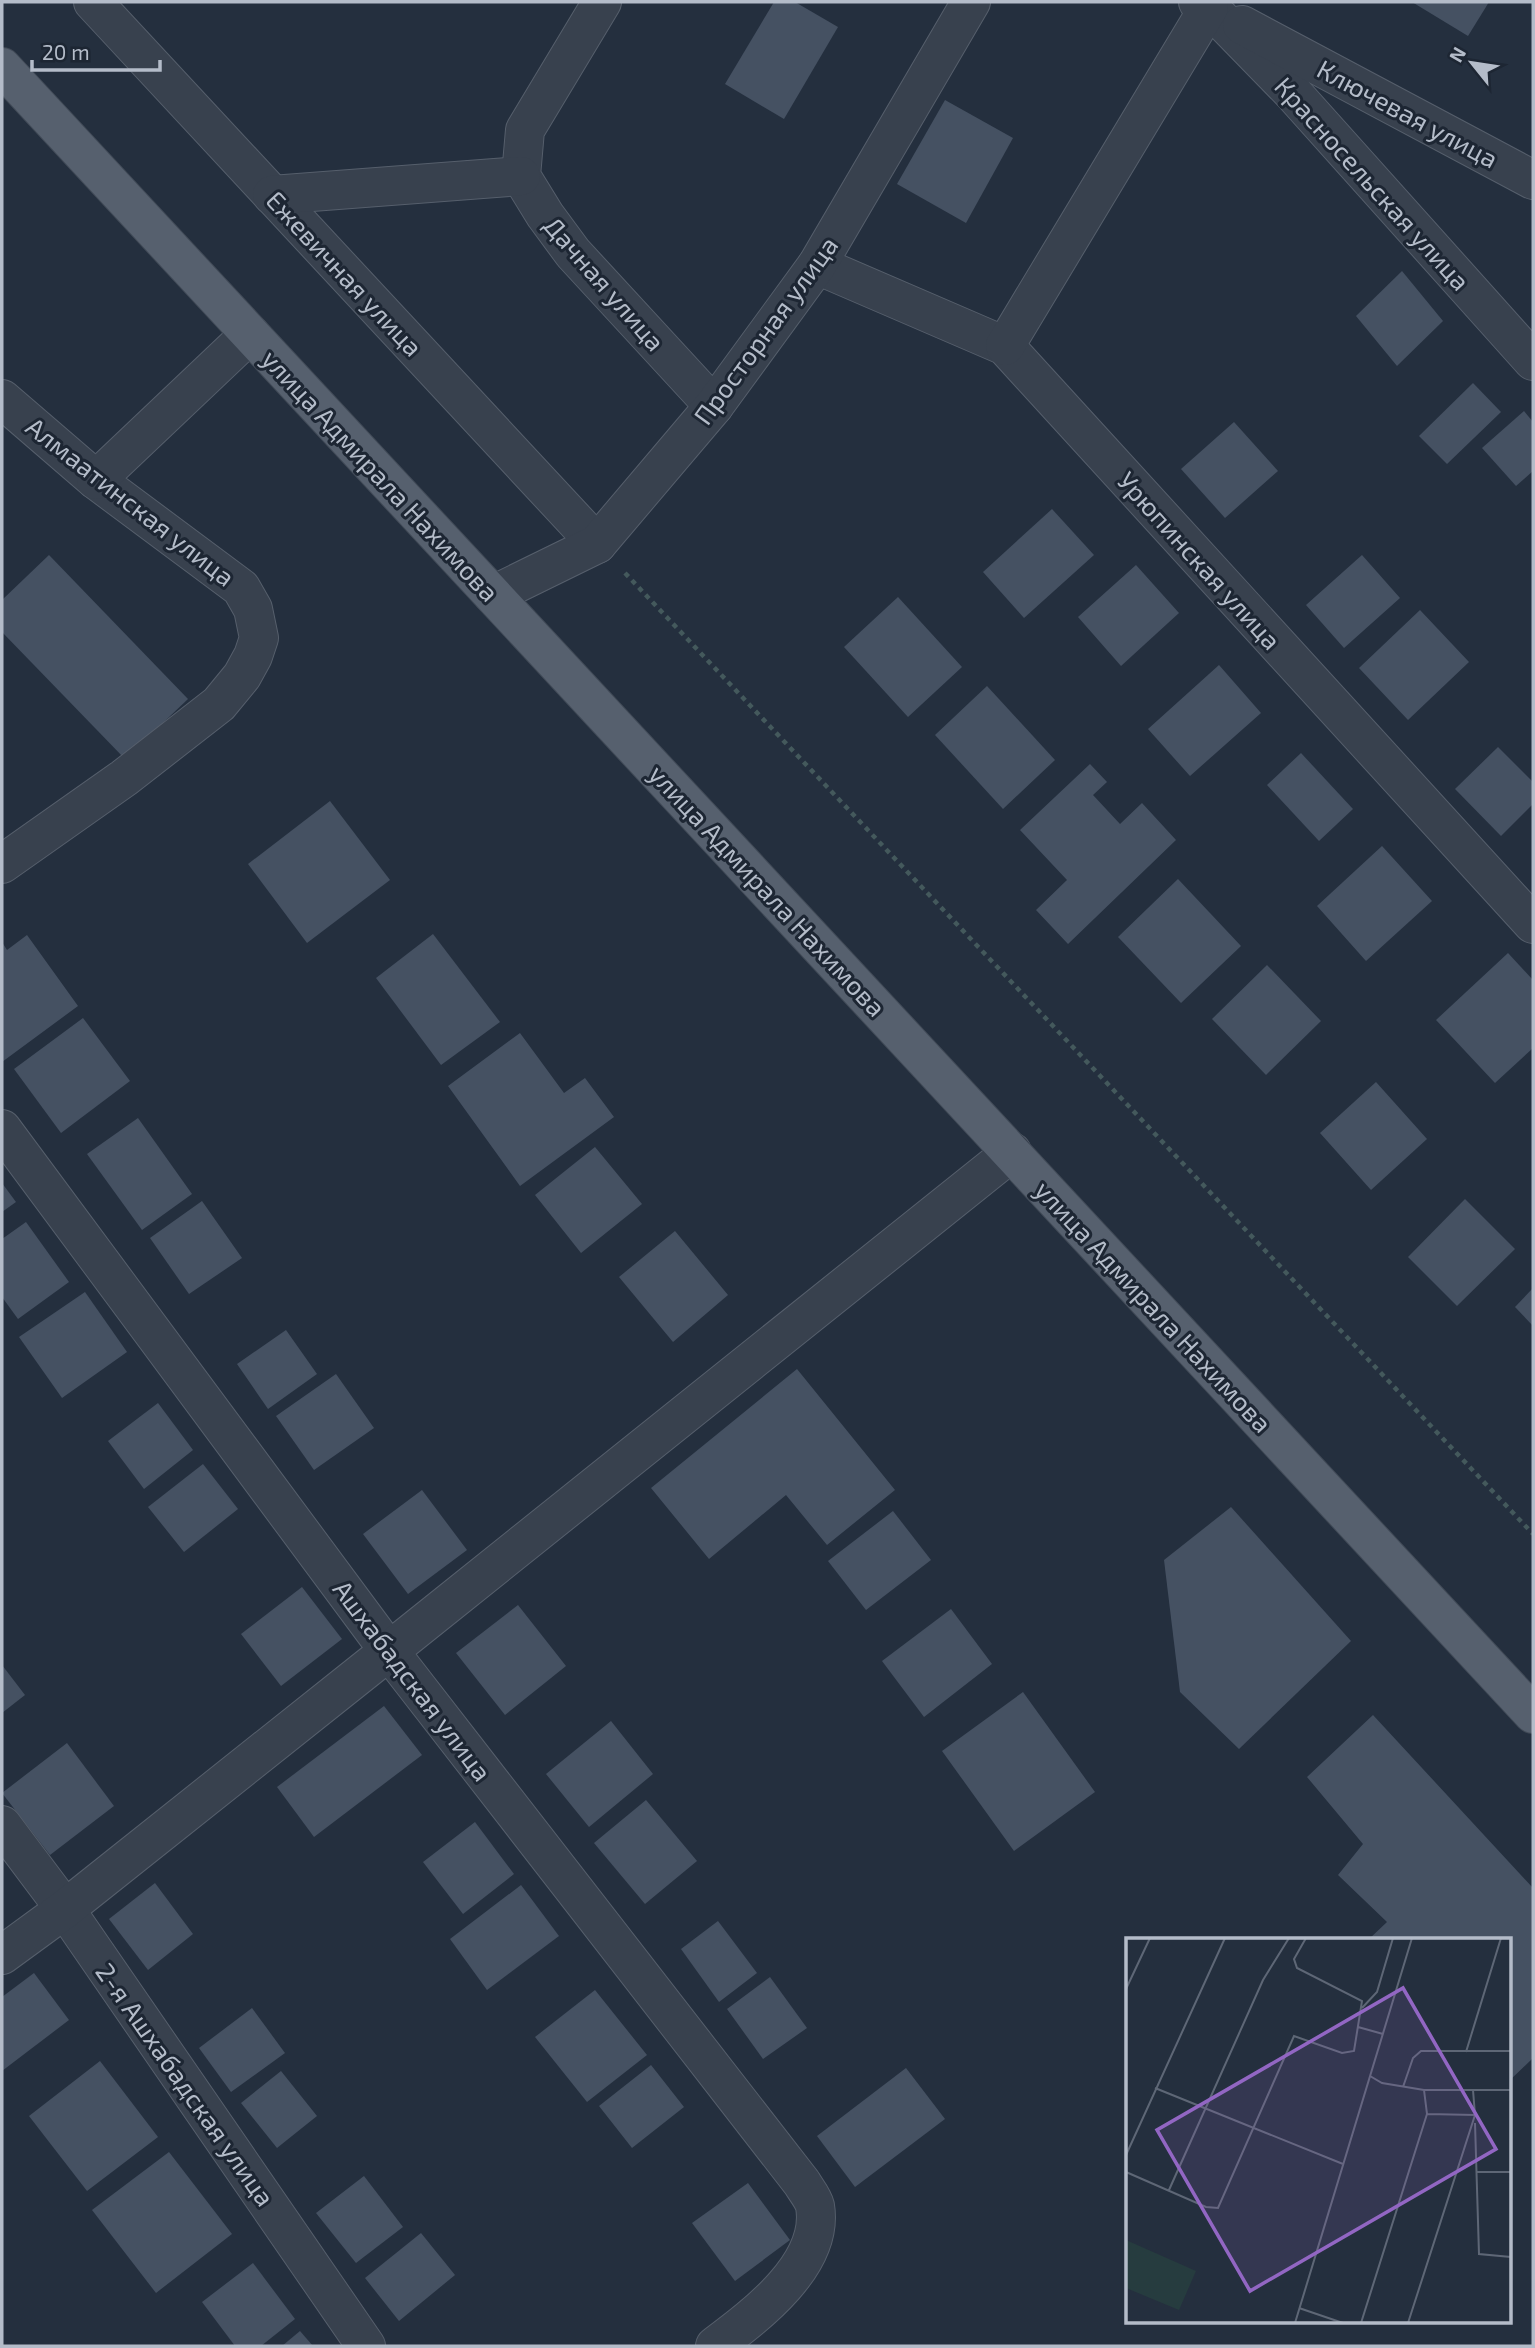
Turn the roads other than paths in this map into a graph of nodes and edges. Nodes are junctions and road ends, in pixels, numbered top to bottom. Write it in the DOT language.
graph roads {
  1 [pos="93,2"];
  2 [pos="603,2"];
  3 [pos="971,2"];
  4 [pos="1204,4"];
  5 [pos="2,67"];
  6 [pos="521,176"];
  7 [pos="1533,180"];
  8 [pos="272,195"];
  9 [pos="817,265"];
  10 [pos="250,334"];
  11 [pos="1005,346"];
  12 [pos="1533,361"];
  13 [pos="2,399"];
  14 [pos="714,406"];
  15 [pos="96,480"];
  16 [pos="597,544"];
  17 [pos="493,595"];
  18 [pos="2,864"];
  19 [pos="1533,924"];
  20 [pos="2,1129"];
  21 [pos="1012,1153"];
  22 [pos="389,1651"];
  23 [pos="1533,1714"];
  24 [pos="2,1825"];
  25 [pos="65,1909"];
  26 [pos="2,1955"];
  27 [pos="366,2346"];
  28 [pos="715,2346"];
  1 -- 8 [label="street, Ежевичная улица"];
  2 -- 6 [label="street"];
  3 -- 9 [label="street, Просторная улица"];
  4 -- 7 [label="street, Ключевая улица"];
  4 -- 11 [label="street"];
  4 -- 12 [label="street, Красносельская улица"];
  5 -- 10 [label="main road, улица Адмирала Нахимова"];
  6 -- 8 [label="street"];
  6 -- 14 [label="street, Дачная улица"];
  8 -- 16 [label="street, Ежевичная улица"];
  9 -- 11 [label="street, Урюпинская улица"];
  9 -- 14 [label="street, Просторная улица"];
  10 -- 15 [label="street"];
  10 -- 17 [label="main road, улица Адмирала Нахимова"];
  11 -- 19 [label="street, Урюпинская улица"];
  13 -- 15 [label="street, Алмаатинская улица"];
  14 -- 16 [label="street, Просторная улица"];
  15 -- 18 [label="street, Алмаатинская улица"];
  16 -- 17 [label="street, Просторная улица"];
  17 -- 21 [label="main road, улица Адмирала Нахимова"];
  20 -- 22 [label="street, Ашхабадская улица"];
  21 -- 22 [label="street"];
  21 -- 23 [label="main road, улица Адмирала Нахимова"];
  22 -- 25 [label="street"];
  22 -- 28 [label="street, Ашхабадская улица"];
  24 -- 25 [label="street, 2-я Ашхабадская улица"];
  25 -- 26 [label="street"];
  25 -- 27 [label="street, 2-я Ашхабадская улица"];
}
